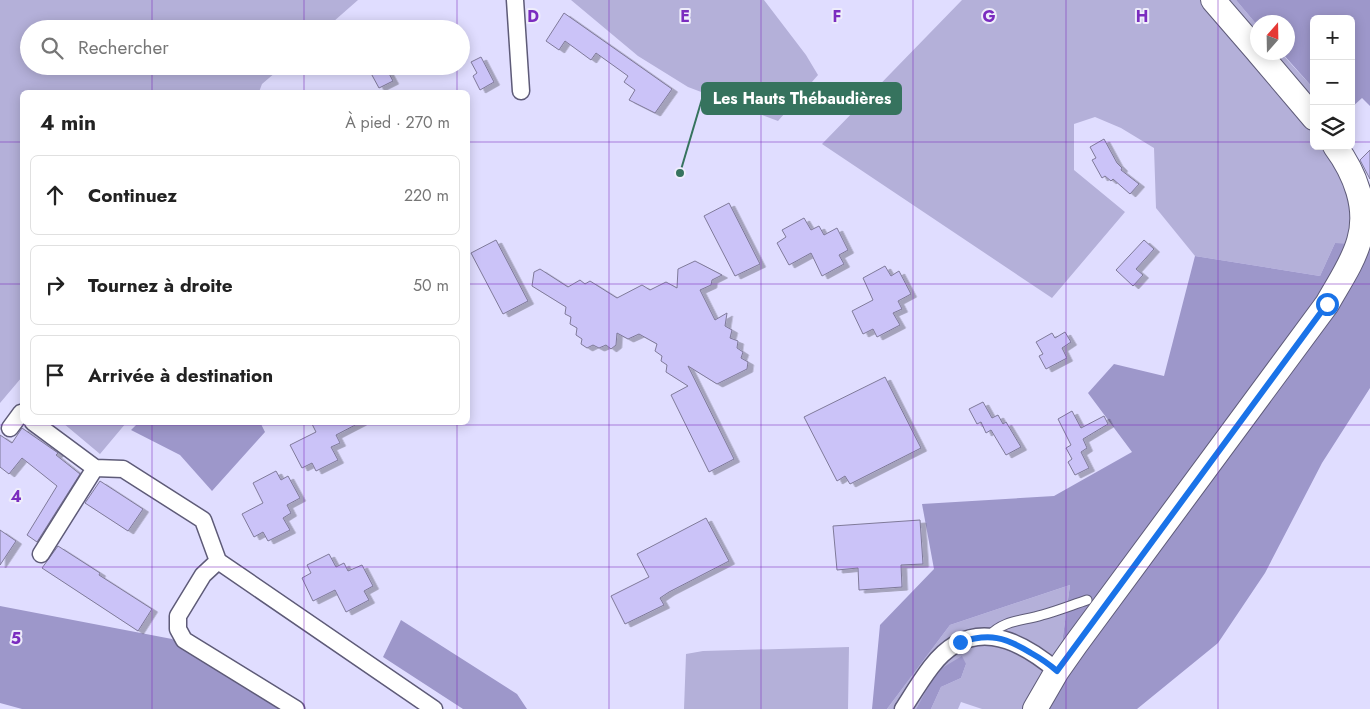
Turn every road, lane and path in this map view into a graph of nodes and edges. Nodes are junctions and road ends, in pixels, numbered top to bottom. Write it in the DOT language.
graph roads {
  1 [pos="515,0"];
  2 [pos="1213,0"];
  3 [pos="1250,43"];
  4 [pos="1265,60"];
  5 [pos="521,90"];
  6 [pos="1310,113"];
  7 [pos="1338,150"];
  8 [pos="1366,204"];
  9 [pos="1366,230"];
  10 [pos="20,415"];
  11 [pos="37,425"];
  12 [pos="10,428"];
  13 [pos="95,468"];
  14 [pos="41,554"];
  15 [pos="218,561"];
  16 [pos="1087,600"];
  17 [pos="989,636"];
  18 [pos="1057,671"];
  19 [pos="296,709"];
  20 [pos="434,709"];
  21 [pos="903,709"];
  22 [pos="1035,709"];
  1 -- 5 [label="street"];
  2 -- 3 [label="main road"];
  4 -- 6 [label="main road"];
  7 -- 8 [label="main road"];
  8 -- 9 [label="main road"];
  9 -- 18 [label="main road"];
  10 -- 12 [label="street"];
  11 -- 13 [label="street"];
  13 -- 14 [label="street"];
  13 -- 15 [label="street"];
  15 -- 19 [label="street"];
  15 -- 20 [label="street"];
  16 -- 17 [label="lane"];
  17 -- 18 [label="street"];
  17 -- 21 [label="street"];
  18 -- 22 [label="main road"];
}
